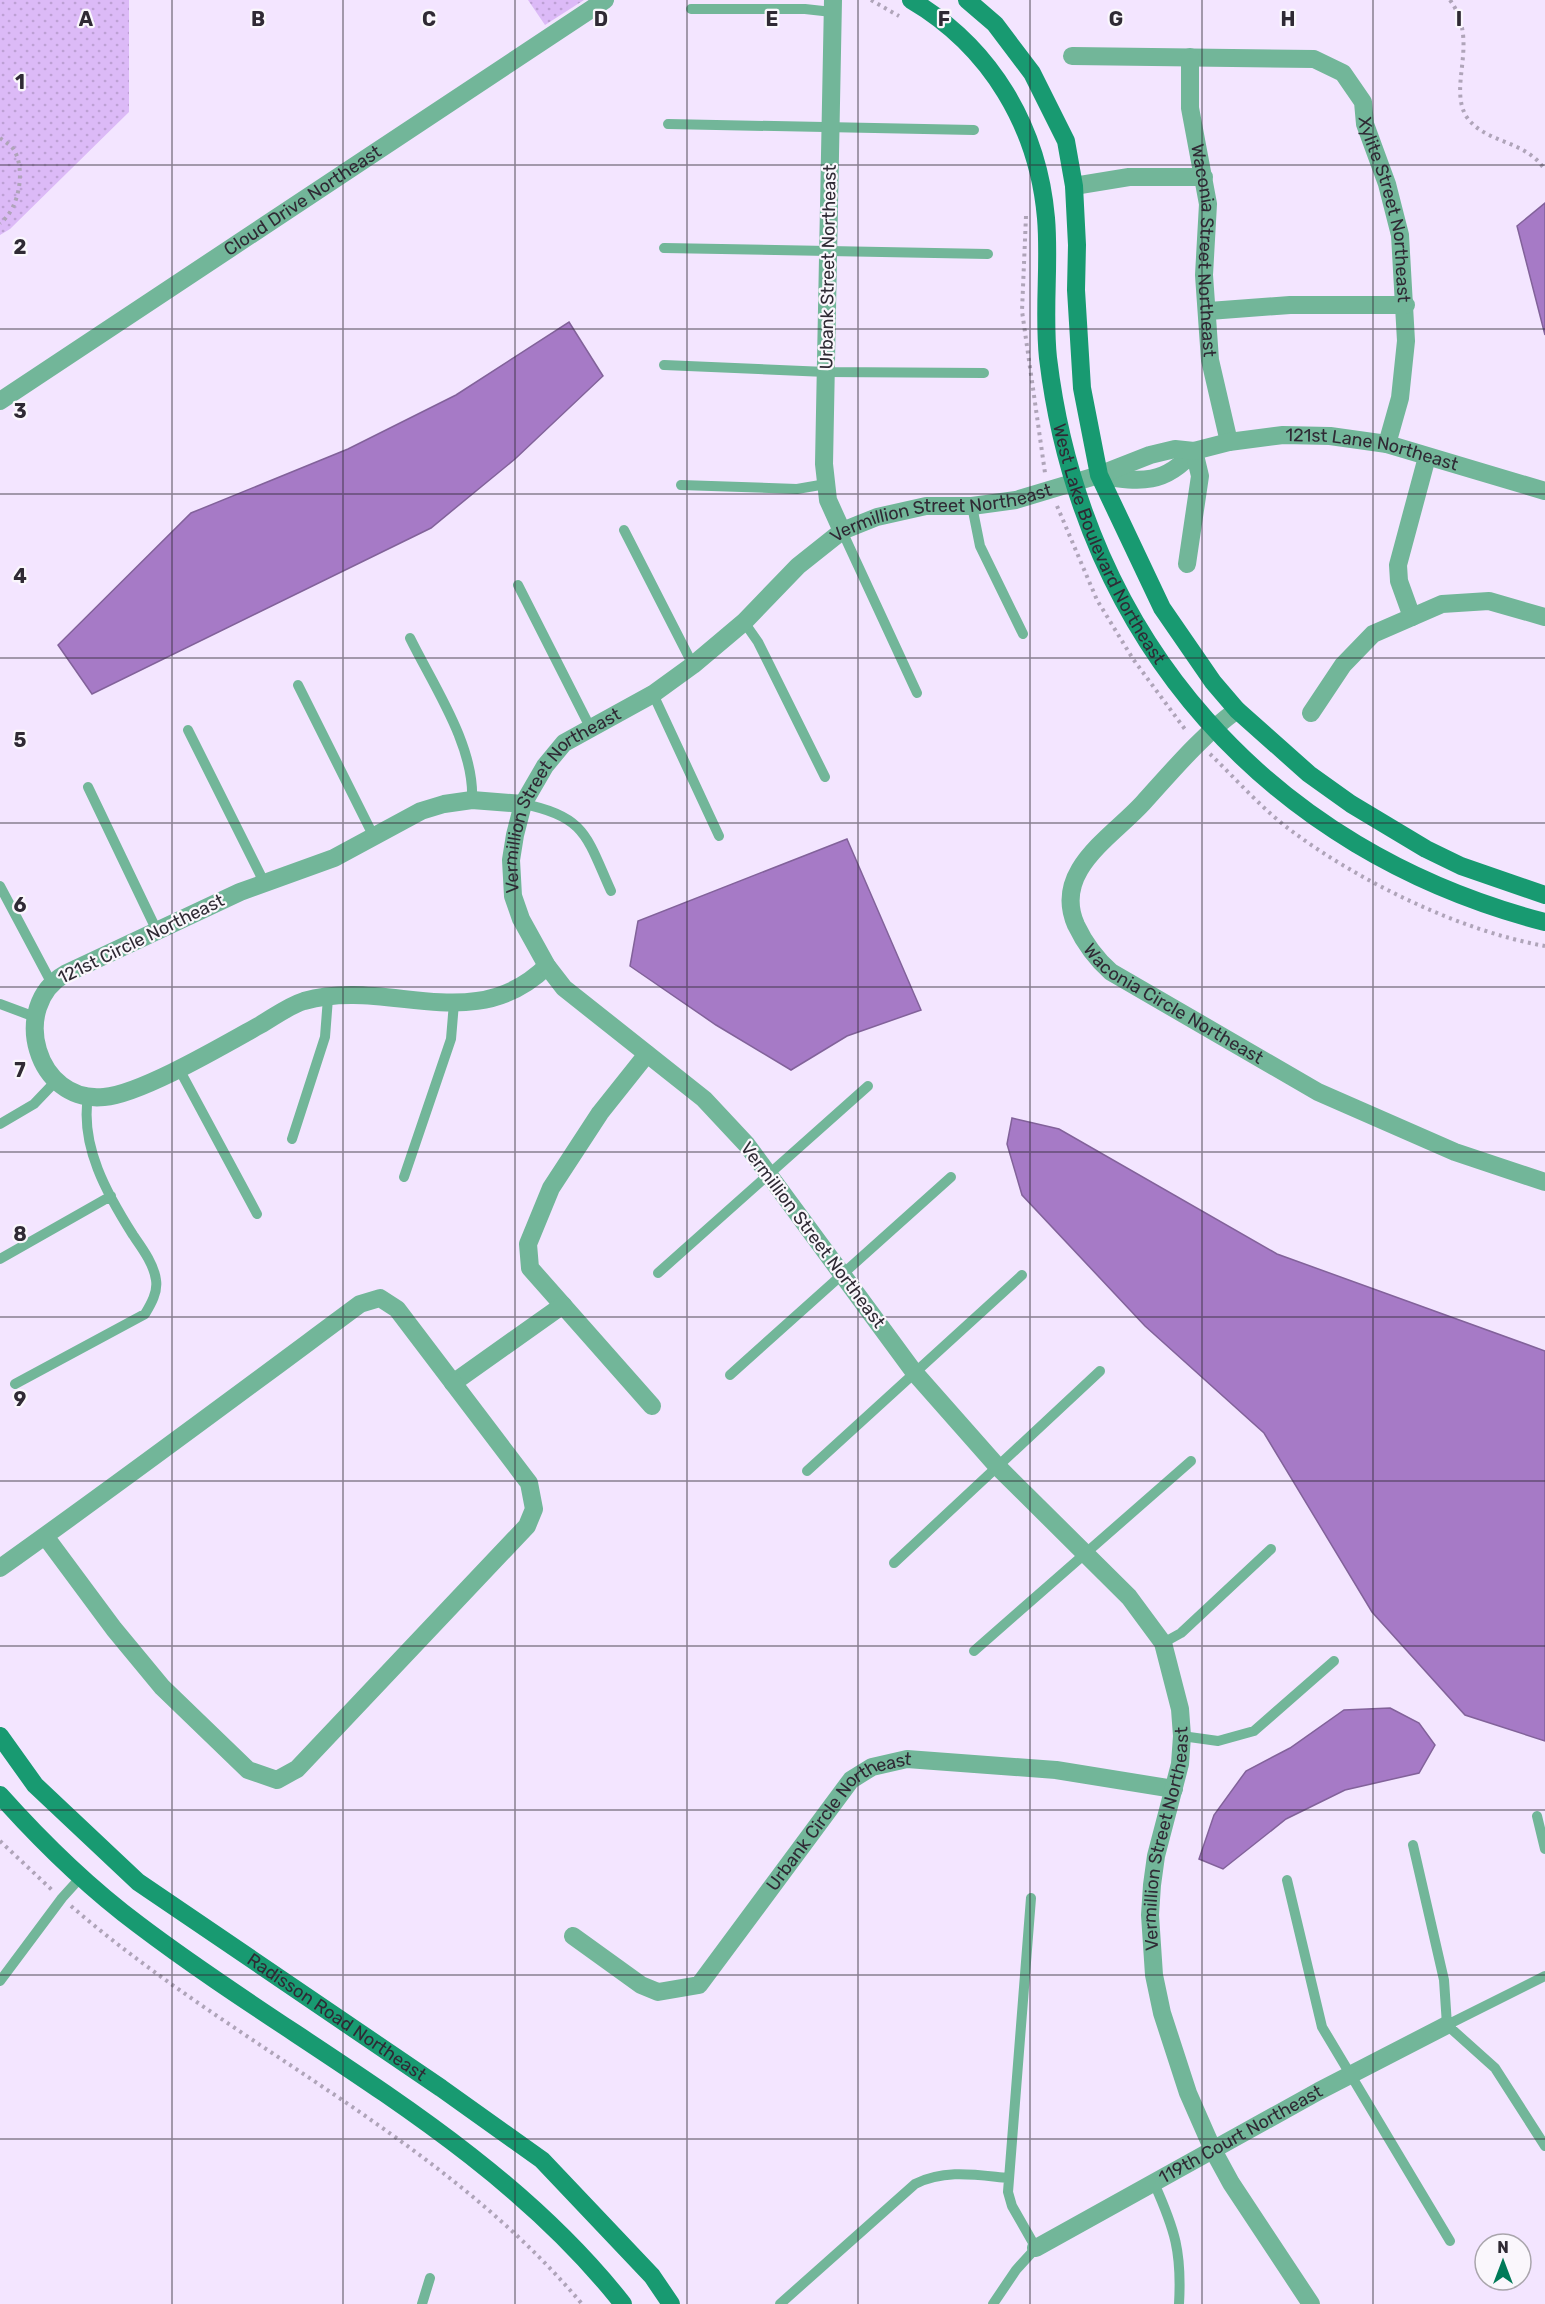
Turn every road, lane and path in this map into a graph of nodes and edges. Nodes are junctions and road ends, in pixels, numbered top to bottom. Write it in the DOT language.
graph roads {
  1 [pos="605,0"];
  2 [pos="911,0"];
  3 [pos="967,0"];
  4 [pos="1450,0"];
  5 [pos="832,6"];
  6 [pos="691,9"];
  7 [pos="1072,56"];
  8 [pos="1190,57"];
  9 [pos="668,124"];
  10 [pos="832,128"];
  11 [pos="974,130"];
  12 [pos="0,138"];
  13 [pos="1545,170"];
  14 [pos="1204,177"];
  15 [pos="1074,186"];
  16 [pos="0,223"];
  17 [pos="664,248"];
  18 [pos="828,253"];
  19 [pos="988,254"];
  20 [pos="1406,305"];
  21 [pos="1209,311"];
  22 [pos="664,365"];
  23 [pos="826,372"];
  24 [pos="984,373"];
  25 [pos="0,401"];
  26 [pos="1229,442"];
  27 [pos="1387,444"];
  28 [pos="1194,451"];
  29 [pos="1427,457"];
  30 [pos="1099,475"];
  31 [pos="1074,483"];
  32 [pos="826,484"];
  33 [pos="681,485"];
  34 [pos="1545,491"];
  35 [pos="972,507"];
  36 [pos="624,530"];
  37 [pos="842,531"];
  38 [pos="1187,564"];
  39 [pos="518,585"];
  40 [pos="1412,617"];
  41 [pos="1545,617"];
  42 [pos="744,622"];
  43 [pos="1023,634"];
  44 [pos="410,638"];
  45 [pos="693,665"];
  46 [pos="298,685"];
  47 [pos="917,693"];
  48 [pos="653,694"];
  49 [pos="1237,710"];
  50 [pos="1311,713"];
  51 [pos="590,727"];
  52 [pos="1213,727"];
  53 [pos="188,730"];
  54 [pos="825,777"];
  55 [pos="88,787"];
  56 [pos="472,800"];
  57 [pos="523,804"];
  58 [pos="719,836"];
  59 [pos="374,837"];
  60 [pos="264,882"];
  61 [pos="0,886"];
  62 [pos="610,891"];
  63 [pos="1545,895"];
  64 [pos="1545,922"];
  65 [pos="157,931"];
  66 [pos="547,966"];
  67 [pos="51,982"];
  68 [pos="328,998"];
  69 [pos="0,1004"];
  70 [pos="454,1004"];
  71 [pos="35,1017"];
  72 [pos="647,1054"];
  73 [pos="178,1067"];
  74 [pos="55,1082"];
  75 [pos="868,1086"];
  76 [pos="88,1097"];
  77 [pos="0,1124"];
  78 [pos="292,1140"];
  79 [pos="769,1174"];
  80 [pos="404,1177"];
  81 [pos="951,1177"];
  82 [pos="1545,1182"];
  83 [pos="111,1196"];
  84 [pos="257,1214"];
  85 [pos="0,1260"];
  86 [pos="658,1273"];
  87 [pos="842,1274"];
  88 [pos="1022,1275"];
  89 [pos="563,1305"];
  90 [pos="1100,1371"];
  91 [pos="914,1372"];
  92 [pos="730,1375"];
  93 [pos="453,1383"];
  94 [pos="15,1384"];
  95 [pos="652,1406"];
  96 [pos="1191,1461"];
  97 [pos="997,1466"];
  98 [pos="807,1471"];
  99 [pos="45,1536"];
  100 [pos="1271,1549"];
  101 [pos="1085,1554"];
  102 [pos="894,1563"];
  103 [pos="0,1568"];
  104 [pos="1163,1643"];
  105 [pos="974,1651"];
  106 [pos="1334,1661"];
  107 [pos="0,1736"];
  108 [pos="1182,1736"];
  109 [pos="1174,1789"];
  110 [pos="0,1795"];
  111 [pos="1537,1816"];
  112 [pos="0,1841"];
  113 [pos="1413,1845"];
  114 [pos="1545,1850"];
  115 [pos="81,1878"];
  116 [pos="1287,1880"];
  117 [pos="62,1898"];
  118 [pos="1031,1898"];
  119 [pos="573,1936"];
  120 [pos="1545,1976"];
  121 [pos="0,1981"];
  122 [pos="1447,2025"];
  123 [pos="1349,2075"];
  124 [pos="1545,2146"];
  125 [pos="1213,2150"];
  126 [pos="1008,2178"];
  127 [pos="1154,2183"];
  128 [pos="1450,2241"];
  129 [pos="1036,2248"];
  130 [pos="430,2278"];
  131 [pos="422,2304"];
  132 [pos="582,2304"];
  133 [pos="623,2304"];
  134 [pos="671,2304"];
  135 [pos="780,2304"];
  136 [pos="993,2304"];
  137 [pos="1179,2304"];
  138 [pos="1311,2304"];
  1 -- 25 [label="street, Cloud Drive Northeast"];
  2 -- 31 [label="street, West Lake Boulevard Northeast"];
  3 -- 15 [label="street, West Lake Boulevard Northeast"];
  4 -- 13 [label="path"];
  5 -- 6 [label="lane"];
  5 -- 10 [label="street, Urbank Street Northeast"];
  7 -- 8 [label="street, Xylite Street Northeast"];
  8 -- 14 [label="street, Waconia Street Northeast"];
  8 -- 20 [label="street, Xylite Street Northeast"];
  9 -- 10 [label="lane"];
  10 -- 11 [label="lane"];
  10 -- 18 [label="street, Urbank Street Northeast"];
  12 -- 16 [label="path"];
  14 -- 15 [label="street"];
  14 -- 21 [label="street, Waconia Street Northeast"];
  15 -- 30 [label="street, West Lake Boulevard Northeast"];
  17 -- 18 [label="lane"];
  18 -- 19 [label="lane"];
  18 -- 23 [label="street, Urbank Street Northeast"];
  20 -- 21 [label="street"];
  20 -- 27 [label="street, Xylite Street Northeast"];
  21 -- 26 [label="street, Waconia Street Northeast"];
  22 -- 23 [label="lane"];
  23 -- 24 [label="lane"];
  23 -- 32 [label="street, Urbank Street Northeast"];
  26 -- 27 [label="street, 121st Lane Northeast"];
  26 -- 28 [label="street, 121st Lane Northeast"];
  27 -- 29 [label="street, 121st Lane Northeast"];
  28 -- 30 [label="street, 121st Lane Northeast"];
  28 -- 38 [label="street"];
  29 -- 34 [label="street, 121st Lane Northeast"];
  29 -- 40 [label="street"];
  30 -- 31 [label="street, Vermillion Street Northeast"];
  30 -- 49 [label="street, West Lake Boulevard Northeast"];
  31 -- 35 [label="street, Vermillion Street Northeast"];
  31 -- 52 [label="street, West Lake Boulevard Northeast"];
  32 -- 33 [label="lane"];
  32 -- 37 [label="street, Urbank Street Northeast"];
  35 -- 37 [label="street, Vermillion Street Northeast"];
  35 -- 43 [label="lane"];
  36 -- 45 [label="lane"];
  37 -- 42 [label="street, Vermillion Street Northeast"];
  37 -- 47 [label="lane"];
  39 -- 51 [label="lane"];
  40 -- 41 [label="street"];
  40 -- 50 [label="street"];
  42 -- 45 [label="street, Vermillion Street Northeast"];
  42 -- 54 [label="lane"];
  44 -- 56 [label="lane"];
  45 -- 48 [label="street, Vermillion Street Northeast"];
  46 -- 59 [label="lane"];
  48 -- 51 [label="street, Vermillion Street Northeast"];
  48 -- 58 [label="lane"];
  49 -- 52 [label="street, Waconia Circle Northeast"];
  49 -- 63 [label="street, West Lake Boulevard Northeast"];
  51 -- 57 [label="street, Vermillion Street Northeast"];
  52 -- 64 [label="street, West Lake Boulevard Northeast"];
  52 -- 82 [label="street, Waconia Circle Northeast"];
  53 -- 60 [label="lane"];
  55 -- 65 [label="lane"];
  56 -- 57 [label="street, 121st Circle Northeast"];
  56 -- 59 [label="street, 121st Circle Northeast"];
  57 -- 62 [label="lane"];
  57 -- 66 [label="street, Vermillion Street Northeast"];
  59 -- 60 [label="street, 121st Circle Northeast"];
  60 -- 65 [label="street, 121st Circle Northeast"];
  61 -- 67 [label="lane"];
  65 -- 67 [label="street, 121st Circle Northeast"];
  66 -- 70 [label="street"];
  66 -- 72 [label="street, Vermillion Street Northeast"];
  67 -- 71 [label="street, 121st Circle Northeast"];
  68 -- 70 [label="street"];
  68 -- 73 [label="street"];
  68 -- 78 [label="lane"];
  69 -- 71 [label="lane"];
  70 -- 80 [label="lane"];
  71 -- 74 [label="street, 121st Circle Northeast"];
  72 -- 79 [label="street, Vermillion Street Northeast"];
  72 -- 89 [label="street"];
  73 -- 76 [label="street"];
  73 -- 84 [label="lane"];
  74 -- 76 [label="street"];
  74 -- 77 [label="lane"];
  75 -- 79 [label="lane"];
  76 -- 83 [label="lane"];
  79 -- 86 [label="lane"];
  79 -- 87 [label="street, Vermillion Street Northeast"];
  81 -- 87 [label="lane"];
  83 -- 85 [label="lane"];
  83 -- 94 [label="lane"];
  87 -- 91 [label="street, Vermillion Street Northeast"];
  87 -- 92 [label="lane"];
  88 -- 91 [label="lane"];
  89 -- 93 [label="street"];
  89 -- 95 [label="street"];
  90 -- 97 [label="lane"];
  91 -- 97 [label="street, Vermillion Street Northeast"];
  91 -- 98 [label="lane"];
  93 -- 99 [label="street"];
  93 -- 99 [label="street"];
  96 -- 101 [label="lane"];
  97 -- 101 [label="street, Vermillion Street Northeast"];
  97 -- 102 [label="lane"];
  99 -- 103 [label="street"];
  100 -- 104 [label="lane"];
  101 -- 104 [label="street, Vermillion Street Northeast"];
  101 -- 105 [label="lane"];
  104 -- 108 [label="street, Vermillion Street Northeast"];
  106 -- 108 [label="lane"];
  107 -- 134 [label="street, Radisson Road Northeast"];
  108 -- 109 [label="street, Vermillion Street Northeast"];
  109 -- 119 [label="street, Urbank Circle Northeast"];
  109 -- 125 [label="street, Vermillion Street Northeast"];
  110 -- 115 [label="street, Radisson Road Northeast"];
  111 -- 114 [label="lane"];
  112 -- 117 [label="path"];
  113 -- 122 [label="lane"];
  115 -- 117 [label="lane"];
  115 -- 133 [label="street, Radisson Road Northeast"];
  116 -- 123 [label="lane"];
  117 -- 121 [label="lane"];
  117 -- 132 [label="path"];
  118 -- 126 [label="lane"];
  120 -- 122 [label="lane"];
  122 -- 123 [label="street, 119th Court Northeast"];
  122 -- 124 [label="lane"];
  123 -- 125 [label="street, 119th Court Northeast"];
  123 -- 128 [label="lane"];
  125 -- 127 [label="street, 119th Court Northeast"];
  125 -- 138 [label="street, Vermillion Street Northeast"];
  126 -- 129 [label="lane"];
  126 -- 135 [label="lane"];
  127 -- 129 [label="street, 119th Court Northeast"];
  127 -- 137 [label="lane"];
  129 -- 136 [label="lane"];
  130 -- 131 [label="lane"];
}
